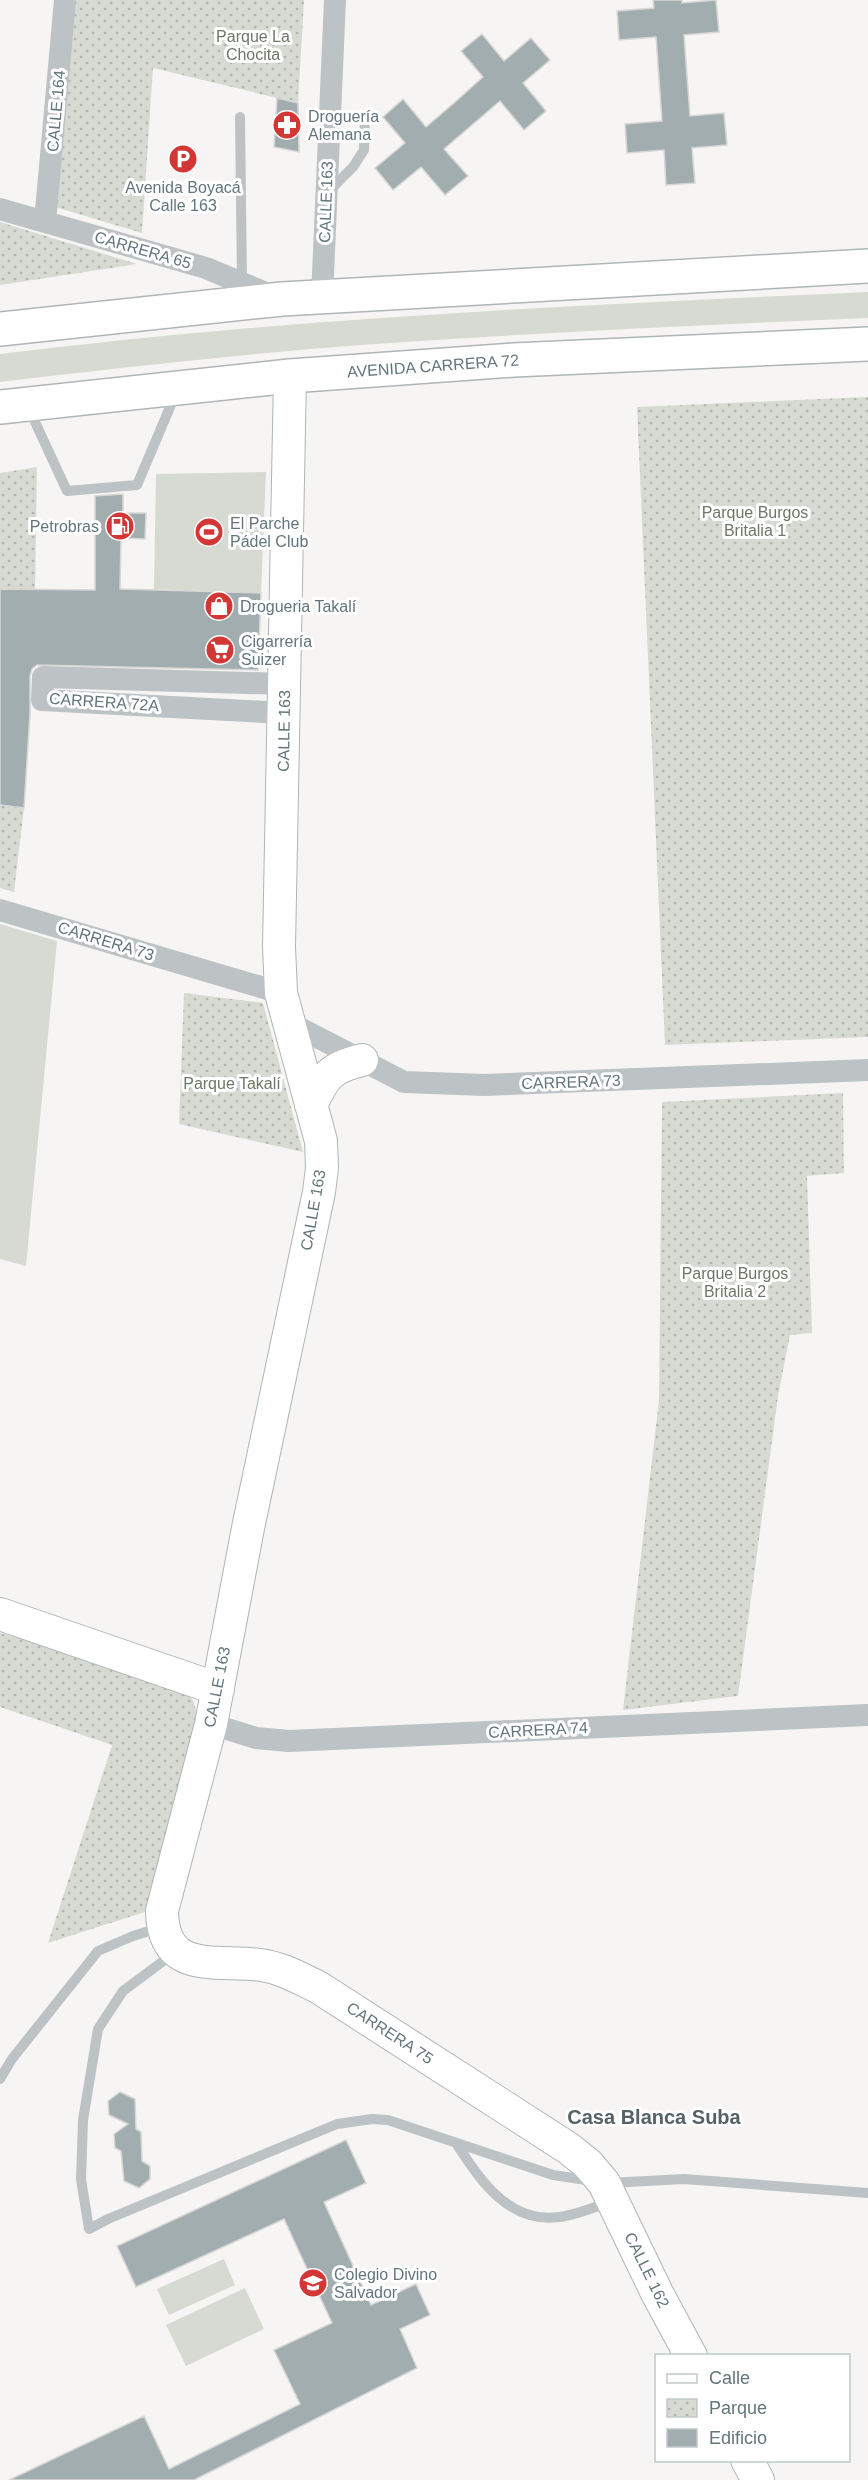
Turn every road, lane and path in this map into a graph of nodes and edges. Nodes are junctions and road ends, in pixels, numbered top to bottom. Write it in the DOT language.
graph roads {
  1 [pos="65,0"];
  2 [pos="335,0"];
  3 [pos="364,116"];
  4 [pos="240,117"];
  5 [pos="326,194"];
  6 [pos="0,209"];
  7 [pos="45,222"];
  8 [pos="868,266"];
  9 [pos="242,283"];
  10 [pos="322,297"];
  11 [pos="282,299"];
  12 [pos="0,329"];
  13 [pos="868,344"];
  14 [pos="290,376"];
  15 [pos="179,386"];
  16 [pos="13,405"];
  17 [pos="220,682"];
  18 [pos="285,698"];
  19 [pos="220,709"];
  20 [pos="0,910"];
  21 [pos="284,1007"];
  22 [pos="362,1060"];
  23 [pos="868,1070"];
  24 [pos="311,1106"];
  25 [pos="0,1614"];
  26 [pos="218,1689"];
  27 [pos="868,1714"];
  28 [pos="211,1724"];
  29 [pos="169,1939"];
  30 [pos="0,2079"];
  31 [pos="456,2142"];
  32 [pos="609,2192"];
  33 [pos="868,2193"];
  34 [pos="690,2354"];
  35 [pos="748,2462"];
  36 [pos="758,2480"];
  1 -- 7 [label="street, CALLE 164"];
  2 -- 5 [label="street, CALLE 163"];
  3 -- 5 [label="lane"];
  4 -- 9 [label="lane"];
  5 -- 10 [label="street, CALLE 163"];
  6 -- 7 [label="street, CARRERA 65"];
  7 -- 9 [label="street, CARRERA 65"];
  8 -- 10 [label="highway"];
  9 -- 11 [label="street, CARRERA 65"];
  10 -- 11 [label="highway"];
  11 -- 12 [label="highway"];
  13 -- 14 [label="highway, AVENIDA CARRERA 72"];
  14 -- 15 [label="highway, AVENIDA CARRERA 72"];
  14 -- 18 [label="street, CALLE 163"];
  15 -- 16 [label="highway, AVENIDA CARRERA 72"];
  15 -- 16 [label="lane"];
  17 -- 18 [label="street, CARRERA 72A"];
  17 -- 19 [label="street"];
  17 -- 19 [label="street, CARRERA 72A"];
  18 -- 19 [label="street, CARRERA 72A"];
  18 -- 21 [label="street, CALLE 163"];
  20 -- 21 [label="street, CARRERA 73"];
  21 -- 22 [label="street, CARRERA 73"];
  21 -- 24 [label="street, CALLE 163"];
  22 -- 23 [label="street, CARRERA 73"];
  22 -- 24 [label="street"];
  24 -- 26 [label="street, CALLE 163"];
  25 -- 26 [label="street"];
  26 -- 28 [label="street, CALLE 163"];
  27 -- 28 [label="street, CARRERA 74"];
  28 -- 29 [label="street, CALLE 163"];
  29 -- 30 [label="lane"];
  29 -- 31 [label="lane"];
  29 -- 32 [label="street, CARRERA 75"];
  31 -- 32 [label="lane"];
  31 -- 32 [label="lane"];
  32 -- 33 [label="lane"];
  32 -- 34 [label="street, CALLE 162"];
  35 -- 36 [label="street"];
}
